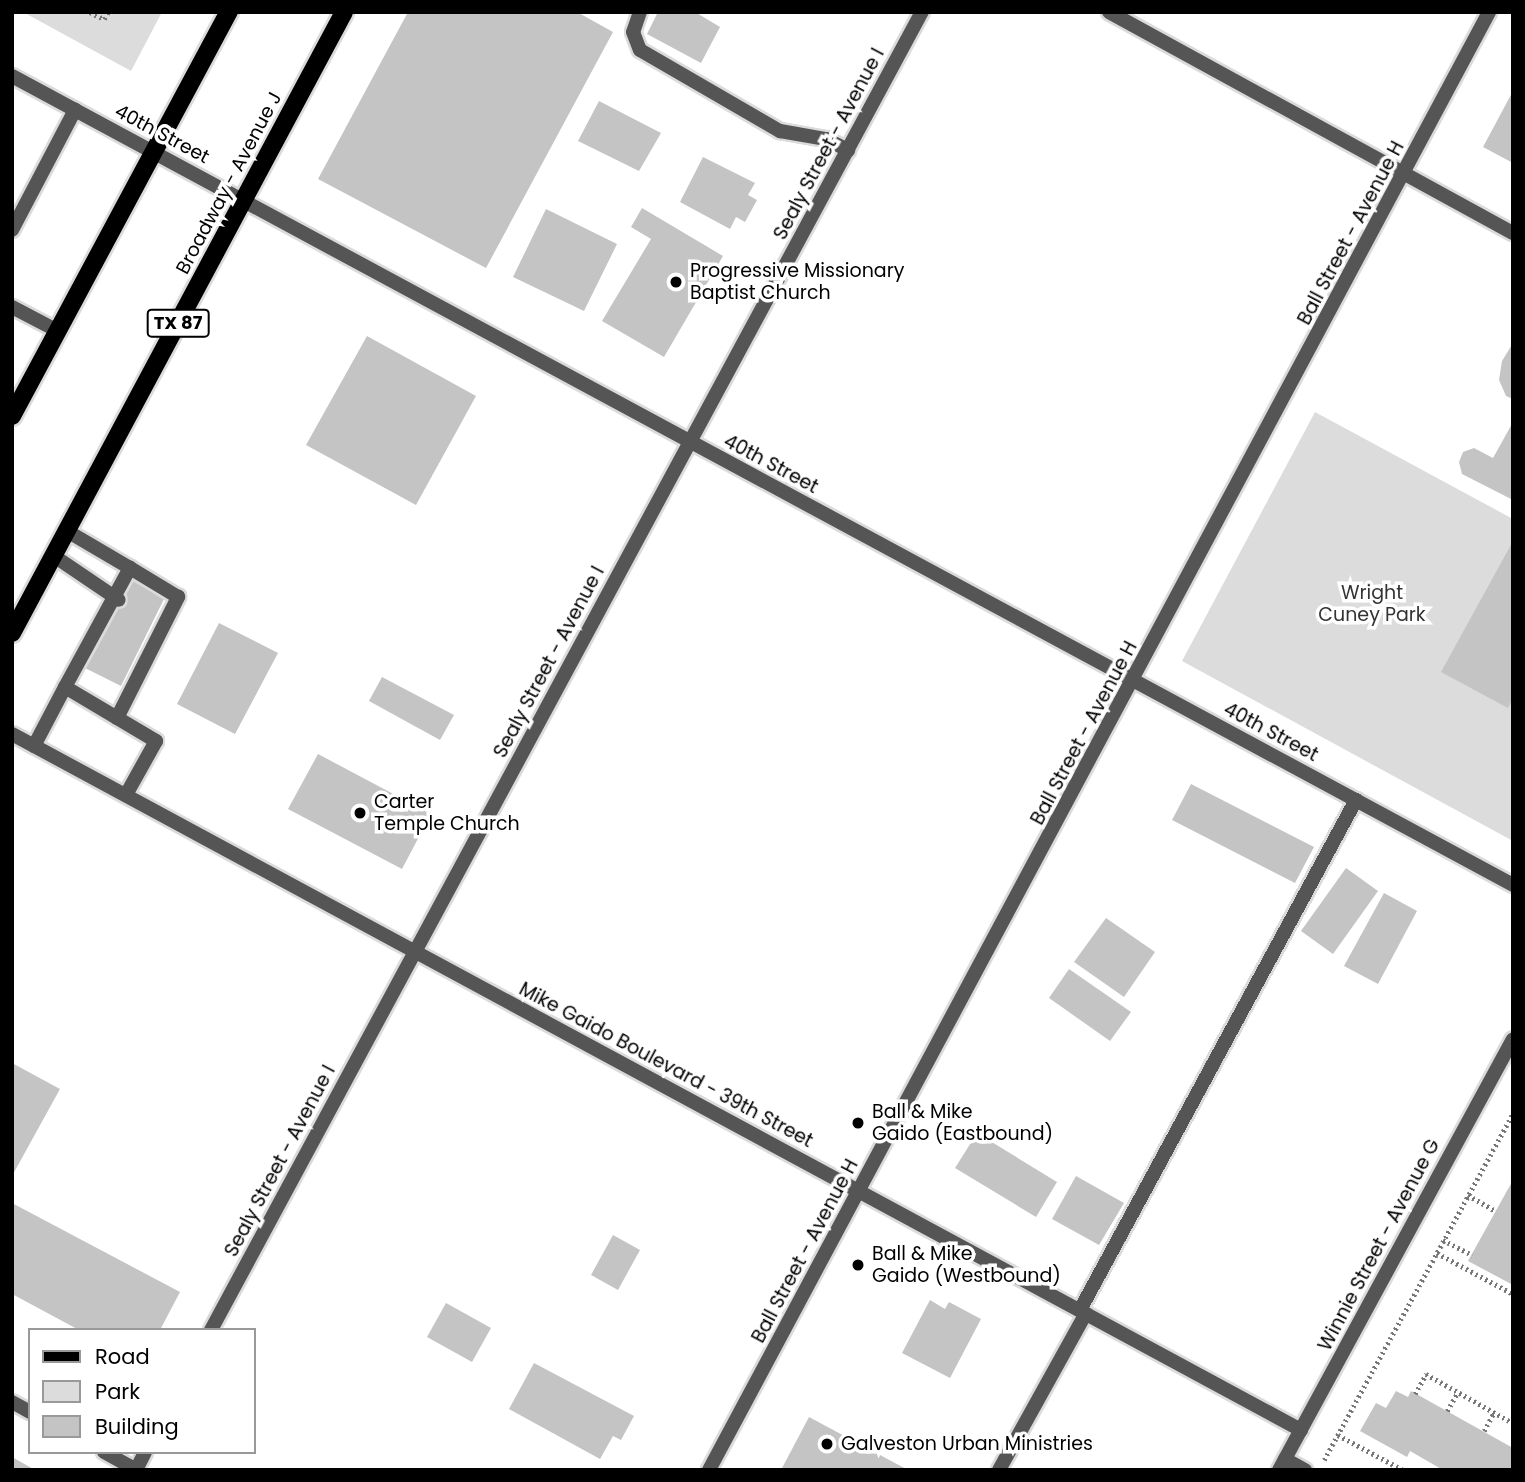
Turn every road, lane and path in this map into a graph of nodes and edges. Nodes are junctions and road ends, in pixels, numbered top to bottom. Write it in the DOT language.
graph roads {
  1 [pos="90,12"];
  2 [pos="108,12"];
  3 [pos="229,12"];
  4 [pos="344,12"];
  5 [pos="640,12"];
  6 [pos="922,12"];
  7 [pos="1109,12"];
  8 [pos="1489,12"];
  9 [pos="12,76"];
  10 [pos="75,110"];
  11 [pos="848,150"];
  12 [pos="154,152"];
  13 [pos="1404,173"];
  14 [pos="244,201"];
  15 [pos="12,230"];
  16 [pos="1513,233"];
  17 [pos="12,307"];
  18 [pos="58,331"];
  19 [pos="12,416"];
  20 [pos="690,442"];
  21 [pos="67,531"];
  22 [pos="54,556"];
  23 [pos="130,568"];
  24 [pos="117,598"];
  25 [pos="12,633"];
  26 [pos="1133,681"];
  27 [pos="65,687"];
  28 [pos="117,718"];
  29 [pos="12,734"];
  30 [pos="34,746"];
  31 [pos="126,795"];
  32 [pos="1356,800"];
  33 [pos="1513,885"];
  34 [pos="415,951"];
  35 [pos="1513,1039"];
  36 [pos="1513,1113"];
  37 [pos="859,1191"];
  38 [pos="1468,1195"];
  39 [pos="1496,1211"];
  40 [pos="1444,1240"];
  41 [pos="1437,1253"];
  42 [pos="1472,1255"];
  43 [pos="1513,1294"];
  44 [pos="1083,1311"];
  45 [pos="212,1328"];
  46 [pos="1458,1392"];
  47 [pos="1415,1394"];
  48 [pos="12,1402"];
  49 [pos="28,1411"];
  50 [pos="1447,1411"];
  51 [pos="1494,1412"];
  52 [pos="1513,1423"];
  53 [pos="1301,1430"];
  54 [pos="1483,1431"];
  55 [pos="1338,1435"];
  56 [pos="108,1454"];
  57 [pos="144,1454"];
  58 [pos="1282,1464"];
  59 [pos="136,1470"];
  60 [pos="709,1470"];
  61 [pos="999,1470"];
  62 [pos="1305,1470"];
  63 [pos="1319,1470"];
  64 [pos="1403,1470"];
  1 -- 2 [label="path"];
  3 -- 12 [label="main road"];
  4 -- 14 [label="main road, Broadway - Avenue J / TX 87"];
  5 -- 11 [label="street"];
  6 -- 11 [label="street, Sealy Street - Avenue I"];
  7 -- 13 [label="street"];
  8 -- 13 [label="street, Ball Street - Avenue H"];
  9 -- 10 [label="street, 40th Street"];
  10 -- 12 [label="street, 40th Street"];
  10 -- 15 [label="street"];
  11 -- 20 [label="street, Sealy Street - Avenue I"];
  12 -- 14 [label="street, 40th Street"];
  12 -- 18 [label="main road"];
  13 -- 16 [label="street"];
  13 -- 26 [label="street, Ball Street - Avenue H"];
  14 -- 20 [label="street, 40th Street"];
  14 -- 21 [label="main road, Broadway - Avenue J / TX 87"];
  17 -- 18 [label="street"];
  18 -- 19 [label="main road"];
  20 -- 26 [label="street, 40th Street"];
  20 -- 34 [label="street, Sealy Street - Avenue I"];
  21 -- 22 [label="main road, Broadway - Avenue J / TX 87"];
  21 -- 23 [label="street"];
  22 -- 24 [label="street"];
  22 -- 25 [label="main road, Broadway - Avenue J / TX 87"];
  23 -- 24 [label="street"];
  23 -- 28 [label="street"];
  24 -- 27 [label="street"];
  26 -- 32 [label="street, 40th Street"];
  26 -- 37 [label="street, Ball Street - Avenue H"];
  27 -- 28 [label="street"];
  27 -- 30 [label="street"];
  28 -- 31 [label="street"];
  29 -- 30 [label="street, Mike Gaido Boulevard - 39th Street"];
  30 -- 31 [label="street, Mike Gaido Boulevard - 39th Street"];
  31 -- 34 [label="street, Mike Gaido Boulevard - 39th Street"];
  32 -- 33 [label="street, 40th Street"];
  32 -- 44 [label="street"];
  34 -- 37 [label="street, Mike Gaido Boulevard - 39th Street"];
  34 -- 45 [label="street, Sealy Street - Avenue I"];
  35 -- 53 [label="street, Winnie Street - Avenue G"];
  36 -- 38 [label="path"];
  37 -- 44 [label="street, Mike Gaido Boulevard - 39th Street"];
  37 -- 60 [label="street, Ball Street - Avenue H"];
  38 -- 39 [label="path"];
  38 -- 40 [label="path"];
  40 -- 41 [label="path"];
  40 -- 42 [label="path"];
  41 -- 43 [label="path"];
  41 -- 55 [label="path"];
  44 -- 53 [label="street, Mike Gaido Boulevard - 39th Street"];
  44 -- 61 [label="street"];
  46 -- 47 [label="path"];
  46 -- 50 [label="path"];
  46 -- 51 [label="path"];
  48 -- 49 [label="street"];
  51 -- 52 [label="path"];
  51 -- 54 [label="path"];
  53 -- 58 [label="street, Winnie Street - Avenue G"];
  55 -- 63 [label="path"];
  55 -- 64 [label="path"];
  56 -- 59 [label="street"];
  57 -- 59 [label="street"];
  58 -- 62 [label="street"];
}
